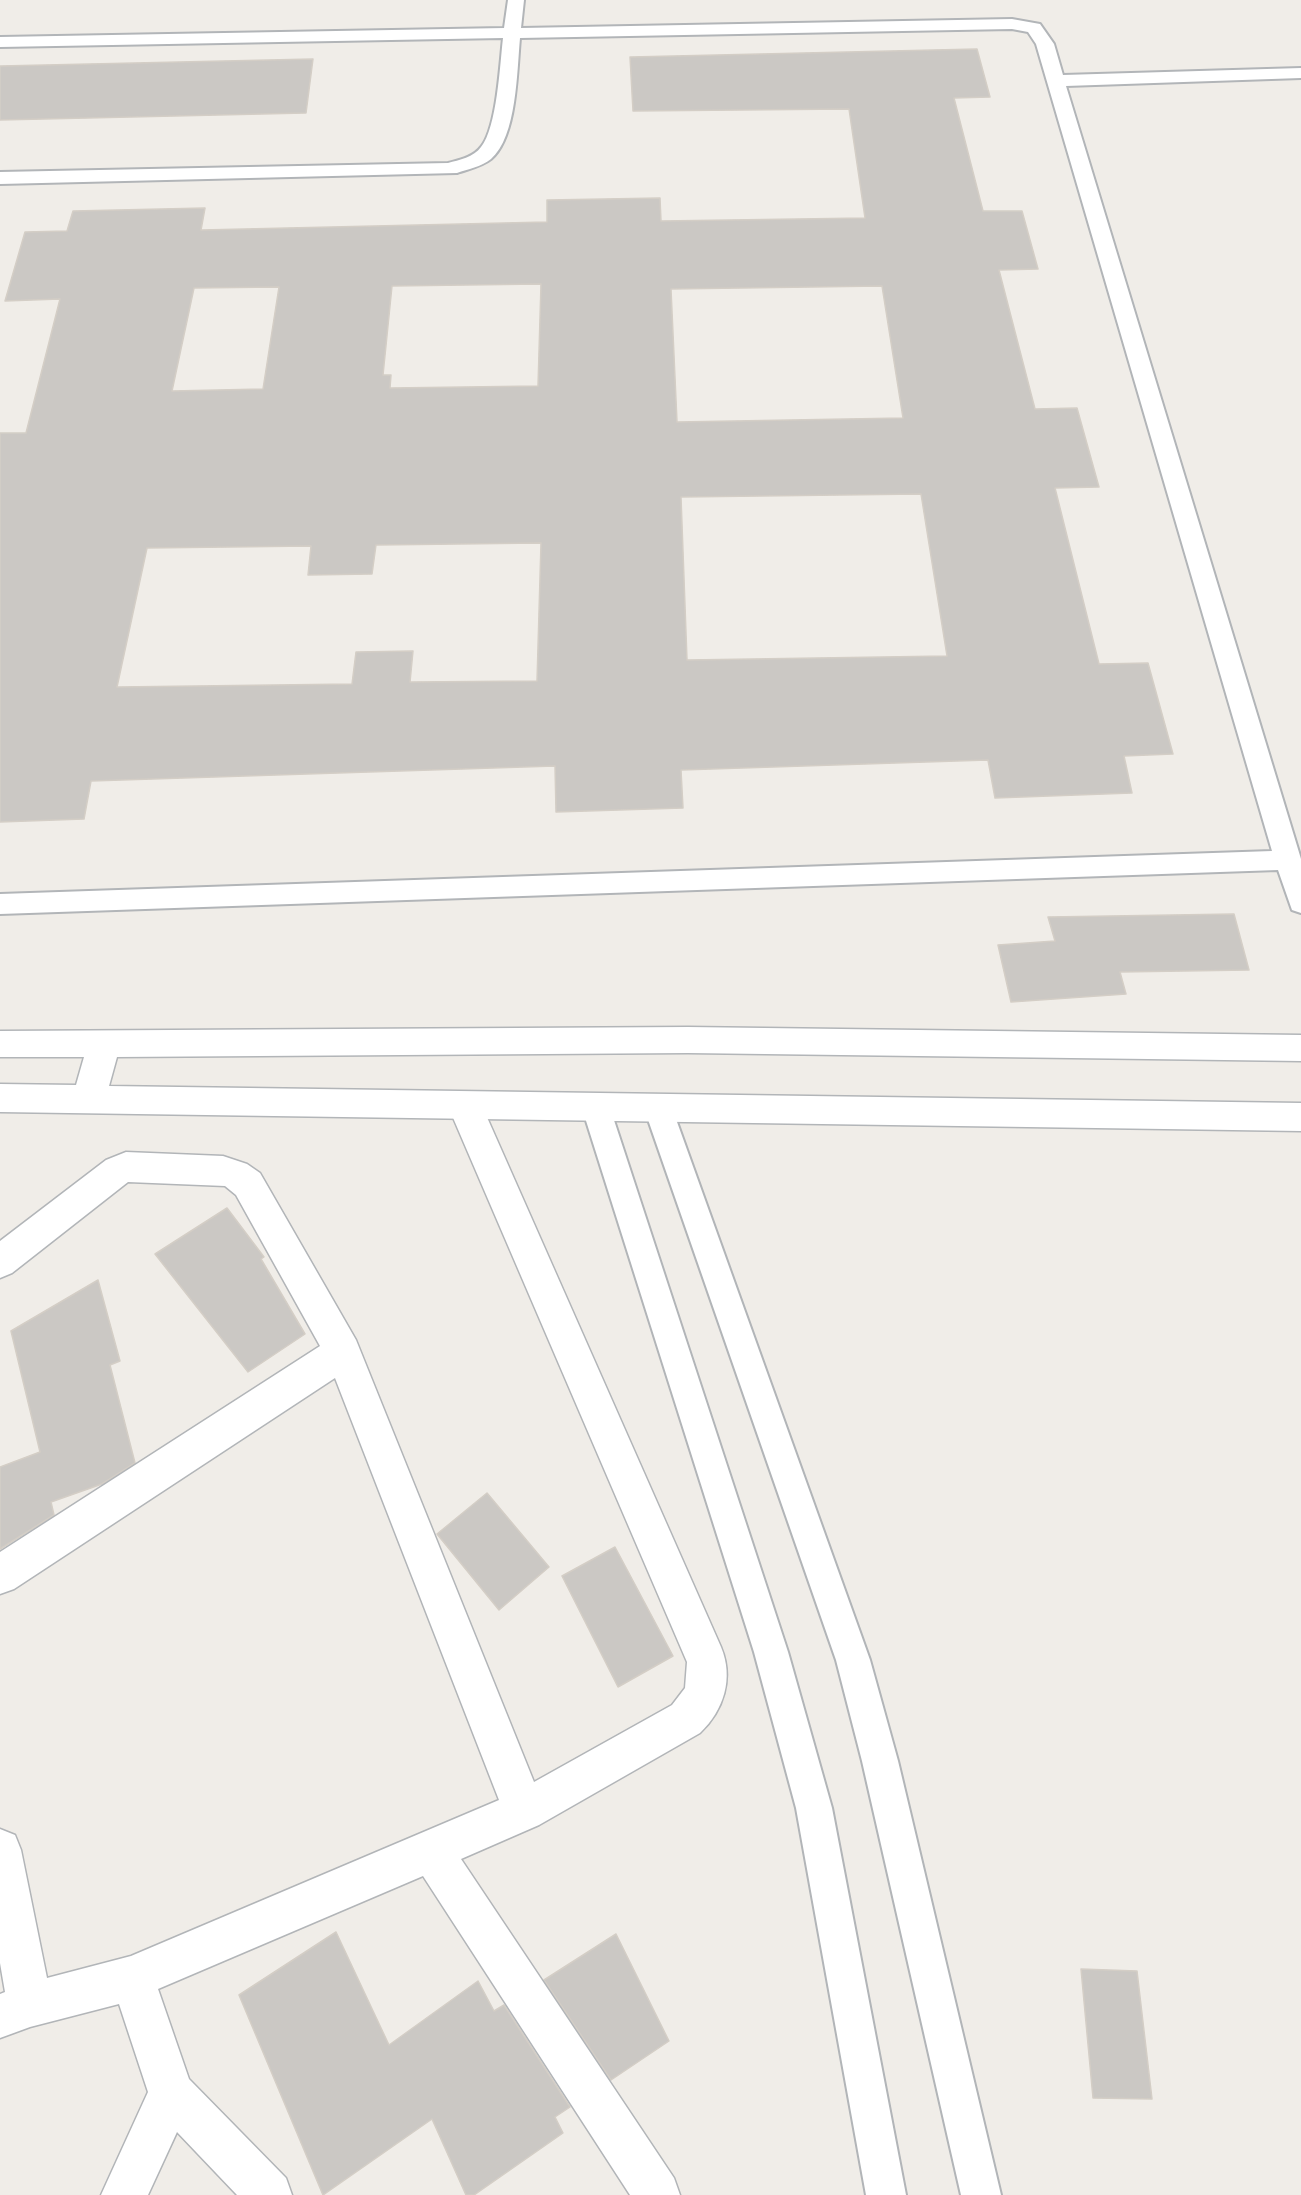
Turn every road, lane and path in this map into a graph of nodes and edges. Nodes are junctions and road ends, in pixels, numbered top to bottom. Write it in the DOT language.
graph roads {
  1 [pos="516,0"];
  2 [pos="510,33"];
  3 [pos="0,42"];
  4 [pos="1301,73"];
  5 [pos="1055,81"];
  6 [pos="0,178"];
  7 [pos="1288,860"];
  8 [pos="1301,903"];
  9 [pos="0,904"];
  10 [pos="104,1043"];
  11 [pos="0,1044"];
  12 [pos="1301,1048"];
  13 [pos="0,1098"];
  14 [pos="89,1100"];
  15 [pos="465,1106"];
  16 [pos="596,1108"];
  17 [pos="658,1108"];
  18 [pos="1301,1117"];
  19 [pos="0,1262"];
  20 [pos="343,1352"];
  21 [pos="0,1575"];
  22 [pos="524,1810"];
  23 [pos="0,1850"];
  24 [pos="431,1851"];
  25 [pos="132,1978"];
  26 [pos="15,2010"];
  27 [pos="171,2093"];
  28 [pos="124,2195"];
  29 [pos="269,2195"];
  30 [pos="657,2195"];
  31 [pos="886,2195"];
  32 [pos="981,2195"];
  1 -- 2 [label="lane"];
  2 -- 3 [label="lane"];
  2 -- 5 [label="lane"];
  2 -- 6 [label="lane"];
  4 -- 5 [label="lane"];
  5 -- 7 [label="lane"];
  7 -- 8 [label="lane"];
  7 -- 9 [label="lane"];
  10 -- 11 [label="street"];
  10 -- 12 [label="street"];
  10 -- 14 [label="street"];
  13 -- 14 [label="street"];
  14 -- 15 [label="street"];
  15 -- 16 [label="street"];
  15 -- 22 [label="street"];
  16 -- 17 [label="street"];
  16 -- 31 [label="lane"];
  17 -- 18 [label="street"];
  17 -- 32 [label="lane"];
  19 -- 20 [label="street"];
  20 -- 21 [label="street"];
  20 -- 22 [label="street"];
  22 -- 24 [label="street"];
  23 -- 26 [label="street"];
  24 -- 25 [label="street"];
  24 -- 30 [label="street"];
  25 -- 26 [label="street"];
  25 -- 27 [label="street"];
  27 -- 28 [label="street"];
  27 -- 29 [label="street"];
}
